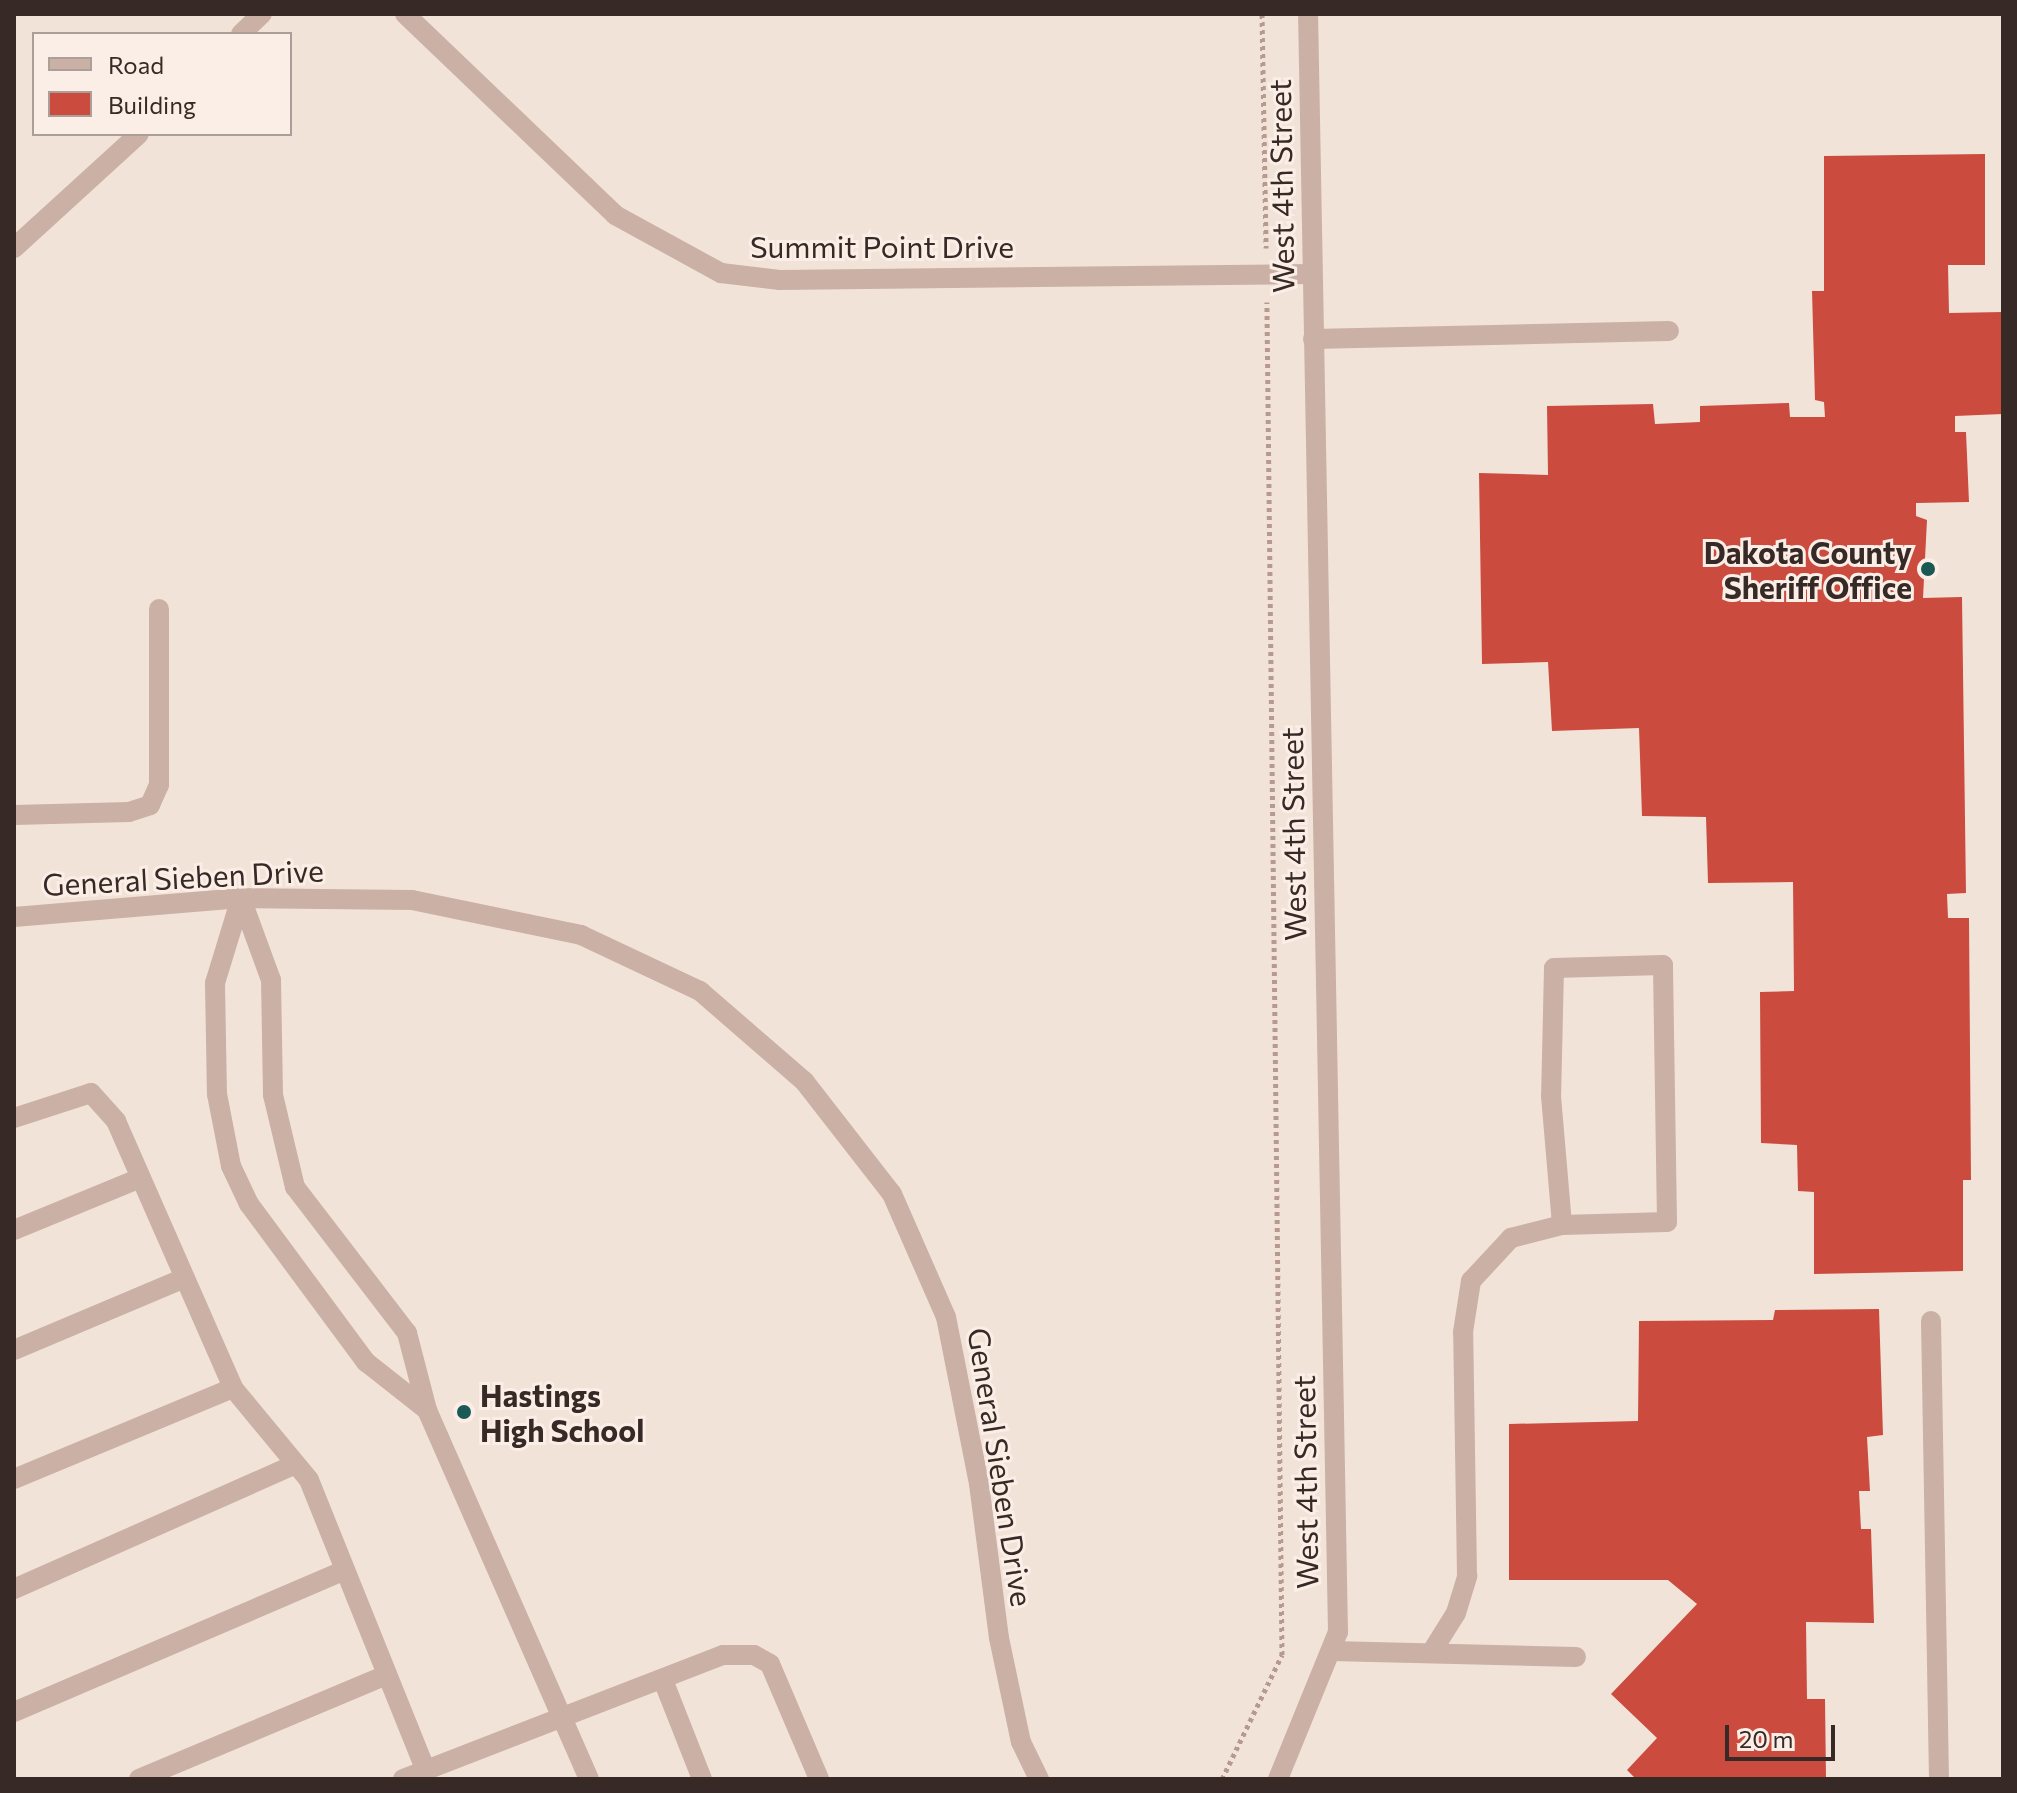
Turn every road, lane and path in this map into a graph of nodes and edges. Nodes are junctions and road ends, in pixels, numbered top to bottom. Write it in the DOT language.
graph roads {
  1 [pos="262,14"];
  2 [pos="405,14"];
  3 [pos="1262,14"];
  4 [pos="1308,14"];
  5 [pos="243,32"];
  6 [pos="137,136"];
  7 [pos="14,248"];
  8 [pos="1267,274"];
  9 [pos="1312,274"];
  10 [pos="1669,331"];
  11 [pos="1313,339"];
  12 [pos="159,609"];
  13 [pos="14,815"];
  14 [pos="241,898"];
  15 [pos="14,917"];
  16 [pos="14,1118"];
  17 [pos="140,1178"];
  18 [pos="1562,1225"];
  19 [pos="14,1230"];
  20 [pos="182,1279"];
  21 [pos="1931,1321"];
  22 [pos="14,1350"];
  23 [pos="233,1388"];
  24 [pos="427,1410"];
  25 [pos="296,1464"];
  26 [pos="14,1479"];
  27 [pos="345,1570"];
  28 [pos="14,1589"];
  29 [pos="1331,1651"];
  30 [pos="1431,1653"];
  31 [pos="1576,1657"];
  32 [pos="387,1675"];
  33 [pos="663,1680"];
  34 [pos="14,1712"];
  35 [pos="564,1718"];
  36 [pos="424,1766"];
  37 [pos="139,1779"];
  38 [pos="403,1779"];
  39 [pos="589,1779"];
  40 [pos="702,1779"];
  41 [pos="819,1779"];
  42 [pos="1039,1779"];
  43 [pos="1222,1779"];
  44 [pos="1278,1779"];
  45 [pos="1939,1779"];
  1 -- 5 [label="street"];
  2 -- 8 [label="street, Summit Point Drive"];
  3 -- 8 [label="path"];
  4 -- 9 [label="street, West 4th Street"];
  6 -- 7 [label="street"];
  8 -- 9 [label="street, Summit Point Drive"];
  8 -- 43 [label="path"];
  9 -- 11 [label="street, West 4th Street"];
  10 -- 11 [label="street"];
  11 -- 29 [label="street, West 4th Street"];
  12 -- 13 [label="street"];
  14 -- 15 [label="street, General Sieben Drive"];
  14 -- 24 [label="street"];
  14 -- 24 [label="street"];
  14 -- 42 [label="street, General Sieben Drive"];
  16 -- 17 [label="street"];
  17 -- 19 [label="street"];
  17 -- 20 [label="street"];
  18 -- 18 [label="street"];
  18 -- 30 [label="street"];
  20 -- 22 [label="street"];
  20 -- 23 [label="street"];
  21 -- 45 [label="street"];
  23 -- 25 [label="street"];
  23 -- 26 [label="street"];
  24 -- 35 [label="street"];
  25 -- 27 [label="street"];
  25 -- 28 [label="street"];
  27 -- 32 [label="street"];
  27 -- 34 [label="street"];
  29 -- 30 [label="street"];
  29 -- 44 [label="street, West 4th Street"];
  30 -- 31 [label="street"];
  32 -- 36 [label="street"];
  32 -- 37 [label="street"];
  33 -- 35 [label="street"];
  33 -- 40 [label="street"];
  33 -- 41 [label="street"];
  35 -- 36 [label="street"];
  35 -- 39 [label="street"];
  36 -- 38 [label="street"];
}
